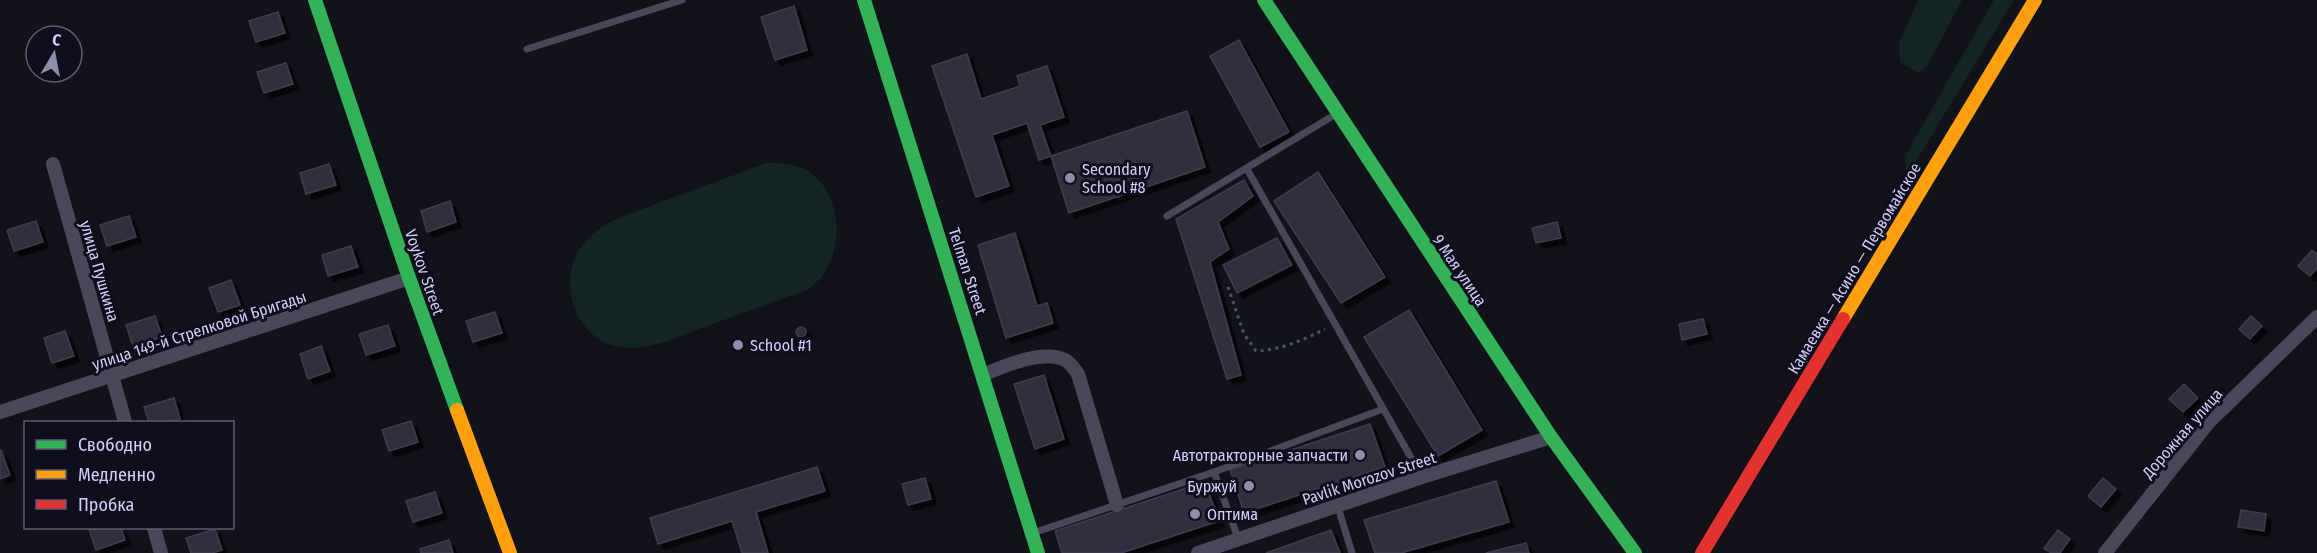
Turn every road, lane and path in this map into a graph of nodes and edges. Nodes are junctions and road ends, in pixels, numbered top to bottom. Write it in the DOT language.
graph roads {
  1 [pos="315,0"];
  2 [pos="682,0"];
  3 [pos="864,0"];
  4 [pos="1264,0"];
  5 [pos="2035,0"];
  6 [pos="526,50"];
  7 [pos="1336,114"];
  8 [pos="52,164"];
  9 [pos="1247,169"];
  10 [pos="1167,216"];
  11 [pos="409,279"];
  12 [pos="1228,287"];
  13 [pos="2317,316"];
  14 [pos="1335,324"];
  15 [pos="983,375"];
  16 [pos="112,377"];
  17 [pos="1383,410"];
  18 [pos="0,412"];
  19 [pos="124,421"];
  20 [pos="1551,437"];
  21 [pos="1214,472"];
  22 [pos="1422,477"];
  23 [pos="1117,505"];
  24 [pos="1338,507"];
  25 [pos="154,529"];
  26 [pos="1033,533"];
  27 [pos="1238,538"];
  28 [pos="161,553"];
  29 [pos="510,553"];
  30 [pos="1038,553"];
  31 [pos="1198,553"];
  32 [pos="1352,553"];
  33 [pos="1635,553"];
  34 [pos="1702,553"];
  35 [pos="2105,553"];
  1 -- 11 [label="main road, Voykov Street"];
  2 -- 6 [label="lane"];
  3 -- 15 [label="main road, Telman Street"];
  4 -- 7 [label="main road, 9 Мая улица"];
  5 -- 34 [label="main road, Камаевка — Асино — Первомайское"];
  7 -- 9 [label="lane"];
  7 -- 20 [label="main road, 9 Мая улица"];
  8 -- 16 [label="street, улица Пушкина"];
  9 -- 10 [label="lane"];
  9 -- 14 [label="lane"];
  11 -- 16 [label="street, улица 149-й Стрелковой Бригады"];
  11 -- 29 [label="main road, Voykov Street"];
  12 -- 14 [label="path"];
  13 -- 35 [label="street, Дорожная улица"];
  14 -- 17 [label="lane"];
  15 -- 23 [label="street"];
  15 -- 26 [label="main road, Telman Street"];
  16 -- 18 [label="street, улица 149-й Стрелковой Бригады"];
  16 -- 19 [label="street, улица Пушкина"];
  17 -- 21 [label="lane"];
  17 -- 22 [label="lane"];
  20 -- 22 [label="street, Pavlik Morozov Street"];
  20 -- 33 [label="main road, 9 Мая улица"];
  21 -- 23 [label="lane"];
  21 -- 27 [label="lane"];
  22 -- 24 [label="street, Pavlik Morozov Street"];
  23 -- 26 [label="lane"];
  24 -- 27 [label="street, Pavlik Morozov Street"];
  24 -- 32 [label="lane"];
  25 -- 28 [label="street"];
  26 -- 30 [label="main road, Telman Street"];
  27 -- 31 [label="street, Pavlik Morozov Street"];
}
